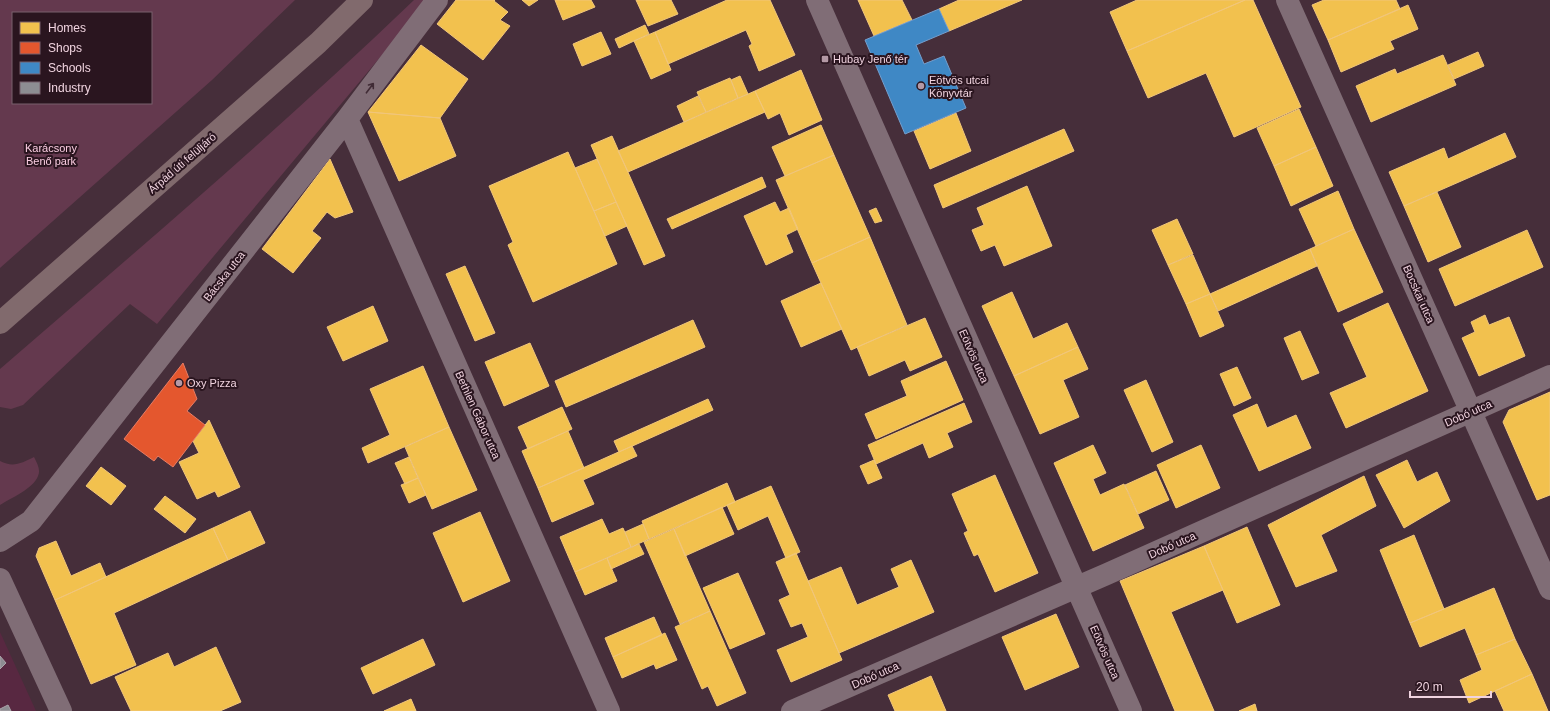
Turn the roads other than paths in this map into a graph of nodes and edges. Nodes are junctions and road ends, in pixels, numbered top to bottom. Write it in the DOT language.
graph roads {
  1 [pos="362,0"];
  2 [pos="437,0"];
  3 [pos="817,0"];
  4 [pos="1287,0"];
  5 [pos="347,119"];
  6 [pos="0,323"];
  7 [pos="1550,376"];
  8 [pos="1472,411"];
  9 [pos="0,541"];
  10 [pos="0,579"];
  11 [pos="1076,588"];
  12 [pos="1550,589"];
  13 [pos="61,711"];
  14 [pos="609,711"];
  15 [pos="792,711"];
  16 [pos="1131,711"];
  1 -- 6 [label="main road, Árpád úti felüljáró"];
  5 -- 2 [label="street, Bácska utca, one-way"];
  3 -- 11 [label="street, Eötvös utca"];
  4 -- 8 [label="street, Bocskai utca"];
  5 -- 9 [label="street, Bácska utca"];
  5 -- 14 [label="street, Bethlen Gábor utca"];
  7 -- 8 [label="street, Dobó utca"];
  8 -- 11 [label="street, Dobó utca"];
  8 -- 12 [label="street, Bocskai utca"];
  10 -- 13 [label="street"];
  11 -- 15 [label="street, Dobó utca"];
  11 -- 16 [label="street, Eötvös utca"];
}
